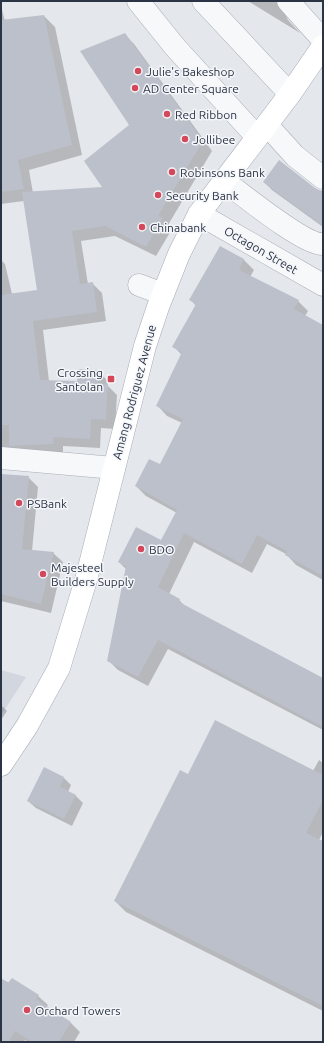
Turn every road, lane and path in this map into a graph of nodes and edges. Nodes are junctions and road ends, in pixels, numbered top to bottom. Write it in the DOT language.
graph roads {
  1 [pos="138,1"];
  2 [pos="203,1"];
  3 [pos="288,1"];
  4 [pos="323,40"];
  5 [pos="323,46"];
  6 [pos="290,94"];
  7 [pos="262,131"];
  8 [pos="323,178"];
  9 [pos="224,181"];
  10 [pos="199,214"];
  11 [pos="323,244"];
  12 [pos="139,285"];
  13 [pos="323,285"];
  14 [pos="163,294"];
  15 [pos="1,458"];
  16 [pos="114,468"];
  17 [pos="1,765"];
  1 -- 7 [label="street"];
  2 -- 6 [label="street"];
  3 -- 4 [label="street"];
  5 -- 6 [label="main road, Amang Rodriguez Avenue"];
  6 -- 7 [label="main road, Amang Rodriguez Avenue"];
  7 -- 8 [label="street"];
  7 -- 9 [label="main road, Amang Rodriguez Avenue"];
  9 -- 10 [label="main road, Amang Rodriguez Avenue"];
  9 -- 11 [label="street"];
  10 -- 13 [label="street, Octagon Street"];
  10 -- 14 [label="main road, Amang Rodriguez Avenue"];
  12 -- 14 [label="street"];
  14 -- 16 [label="main road, Amang Rodriguez Avenue"];
  15 -- 16 [label="street"];
  16 -- 17 [label="main road, Amang Rodriguez Avenue"];
}
